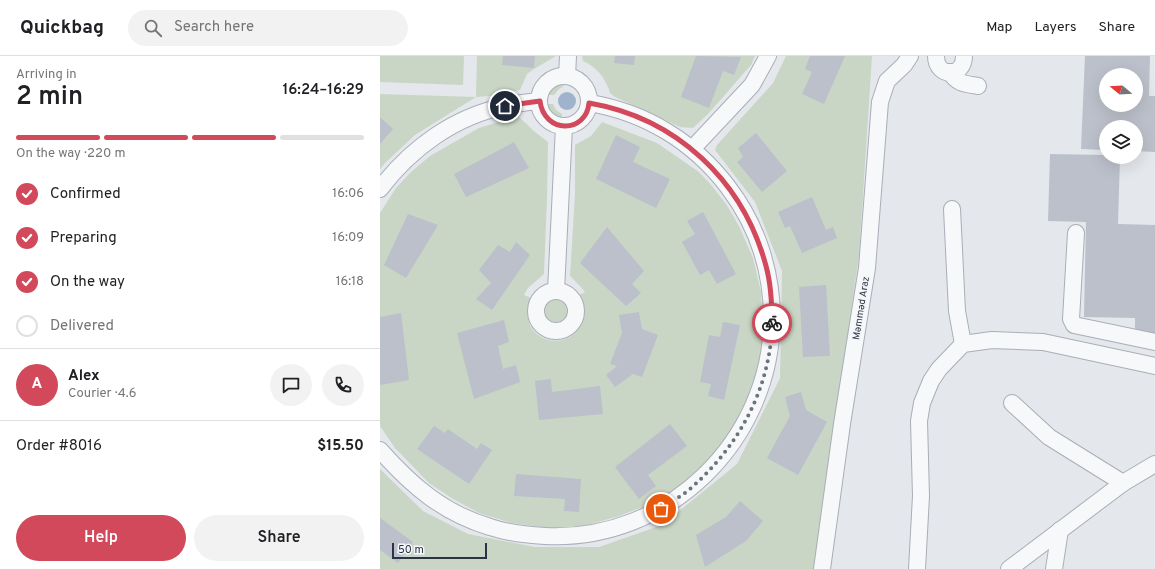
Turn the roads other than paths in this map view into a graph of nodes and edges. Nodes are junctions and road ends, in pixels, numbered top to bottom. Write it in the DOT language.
graph roads {
  1 [pos="568,56"];
  2 [pos="768,56"];
  3 [pos="910,56"];
  4 [pos="936,56"];
  5 [pos="964,56"];
  6 [pos="950,72"];
  7 [pos="567,76"];
  8 [pos="978,86"];
  9 [pos="540,101"];
  10 [pos="589,103"];
  11 [pos="564,126"];
  12 [pos="692,149"];
  13 [pos="380,189"];
  14 [pos="952,209"];
  15 [pos="1076,233"];
  16 [pos="556,291"];
  17 [pos="1155,342"];
  18 [pos="963,344"];
  19 [pos="1155,366"];
  20 [pos="1012,404"];
  21 [pos="380,450"];
  22 [pos="1155,464"];
  23 [pos="1123,483"];
  24 [pos="1060,530"];
  25 [pos="822,569"];
  26 [pos="917,569"];
  27 [pos="1009,569"];
  28 [pos="1054,569"];
  1 -- 7 [label="street"];
  2 -- 12 [label="street"];
  3 -- 25 [label="street, Məmməd Araz"];
  4 -- 6 [label="street"];
  5 -- 6 [label="street"];
  6 -- 8 [label="street"];
  7 -- 9 [label="street"];
  7 -- 10 [label="street"];
  9 -- 11 [label="street"];
  9 -- 13 [label="street"];
  10 -- 11 [label="street"];
  10 -- 12 [label="street"];
  11 -- 16 [label="street"];
  12 -- 21 [label="street"];
  14 -- 18 [label="street"];
  15 -- 17 [label="street"];
  18 -- 19 [label="street"];
  18 -- 26 [label="street"];
  20 -- 23 [label="street"];
  22 -- 23 [label="street"];
  23 -- 24 [label="street"];
  24 -- 27 [label="street"];
  24 -- 28 [label="street"];
}
